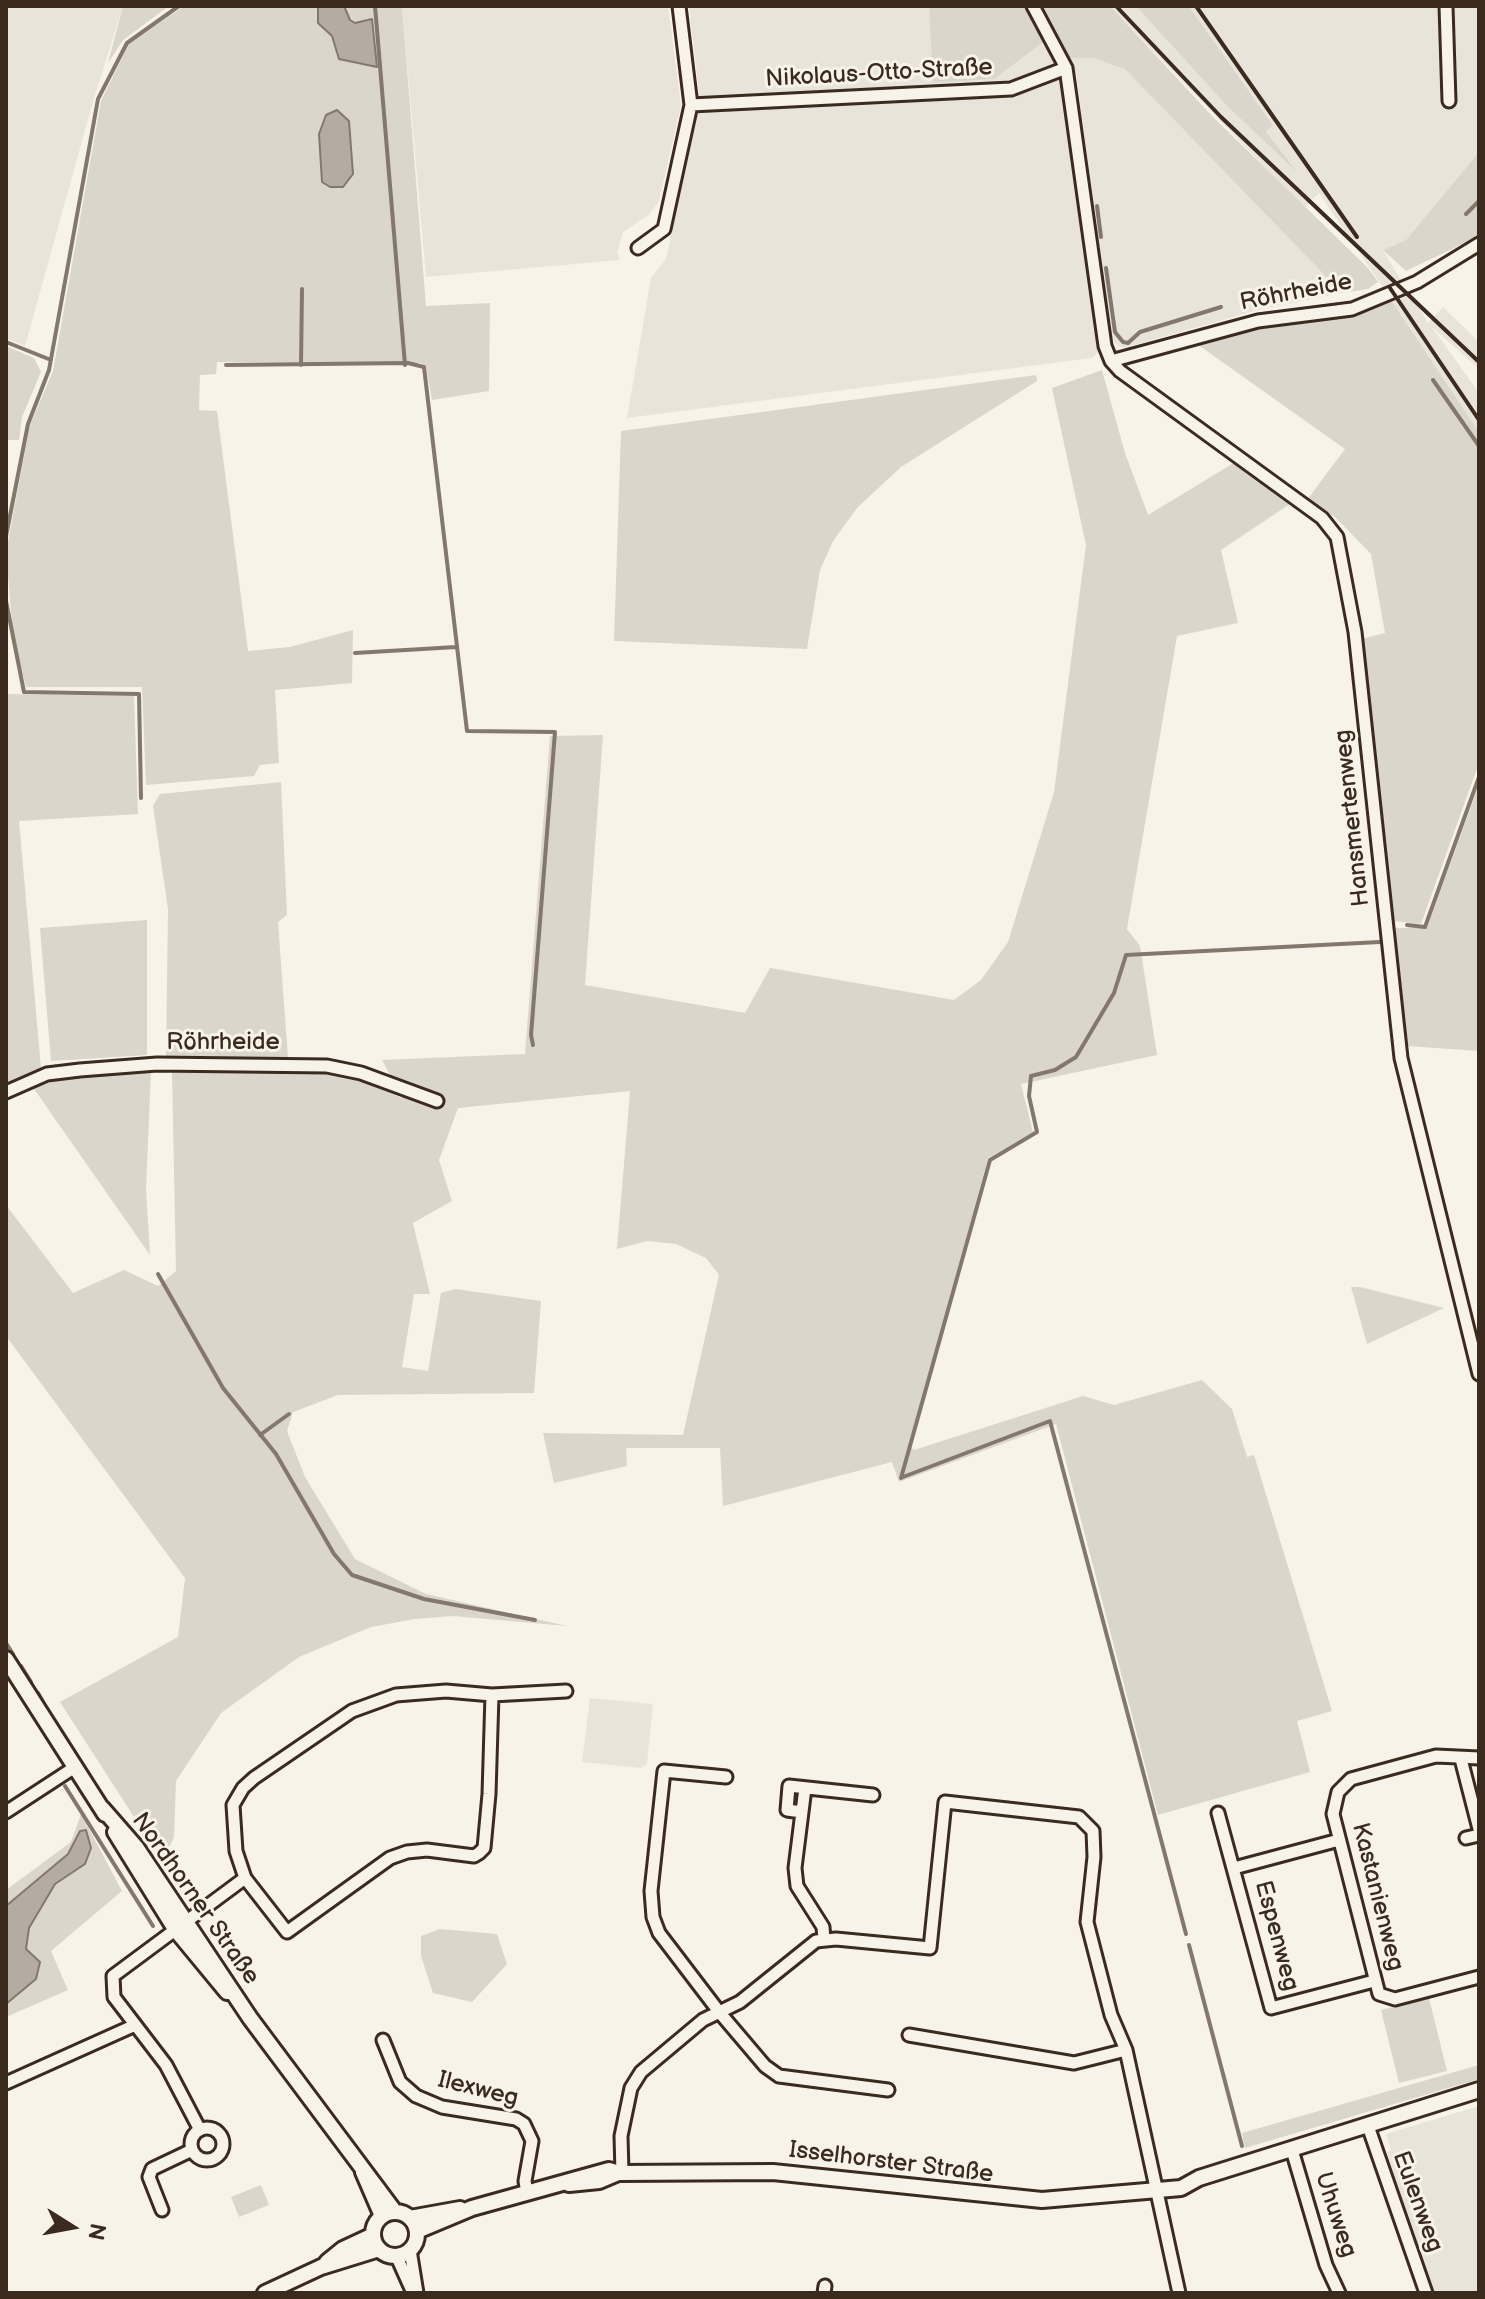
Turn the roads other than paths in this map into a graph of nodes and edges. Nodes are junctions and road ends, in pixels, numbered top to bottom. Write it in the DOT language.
graph roads {
  1 [pos="679,6"];
  2 [pos="1033,6"];
  3 [pos="1446,6"];
  4 [pos="1066,68"];
  5 [pos="1449,101"];
  6 [pos="691,105"];
  7 [pos="1479,244"];
  8 [pos="638,248"];
  9 [pos="1111,361"];
  10 [pos="6,1092"];
  11 [pos="437,1101"];
  12 [pos="1479,1374"];
  13 [pos="6,1659"];
  14 [pos="566,1691"];
  15 [pos="492,1695"];
  16 [pos="1479,1758"];
  17 [pos="1461,1759"];
  18 [pos="75,1767"];
  19 [pos="726,1777"];
  20 [pos="873,1795"];
  21 [pos="6,1812"];
  22 [pos="1218,1813"];
  23 [pos="1479,1829"];
  24 [pos="1479,1835"];
  25 [pos="1466,1838"];
  26 [pos="1339,1840"];
  27 [pos="1234,1868"];
  28 [pos="245,1878"];
  29 [pos="180,1925"];
  30 [pos="824,1939"];
  31 [pos="1479,1977"];
  32 [pos="1374,1981"];
  33 [pos="720,2013"];
  34 [pos="133,2026"];
  35 [pos="909,2035"];
  36 [pos="383,2040"];
  37 [pos="1126,2050"];
  38 [pos="6,2083"];
  39 [pos="888,2090"];
  40 [pos="1479,2090"];
  41 [pos="1479,2098"];
  42 [pos="1435,2106"];
  43 [pos="1368,2126"];
  44 [pos="200,2130"];
  45 [pos="192,2150"];
  46 [pos="1292,2150"];
  47 [pos="620,2173"];
  48 [pos="1157,2188"];
  49 [pos="527,2193"];
  50 [pos="162,2210"];
  51 [pos="389,2214"];
  52 [pos="414,2225"];
  53 [pos="376,2242"];
  54 [pos="403,2253"];
  55 [pos="265,2293"];
  56 [pos="415,2293"];
  57 [pos="1179,2293"];
  58 [pos="1339,2293"];
  59 [pos="1426,2293"];
  1 -- 6 [label="street"];
  2 -- 4 [label="street"];
  3 -- 5 [label="street"];
  4 -- 6 [label="street, Nikolaus-Otto-Straße"];
  4 -- 9 [label="street"];
  6 -- 8 [label="street"];
  7 -- 9 [label="street, Röhrheide"];
  9 -- 12 [label="street, Hansmertenweg"];
  10 -- 11 [label="street, Röhrheide"];
  13 -- 18 [label="street, Nordhorner Straße"];
  14 -- 15 [label="street"];
  15 -- 28 [label="street"];
  15 -- 28 [label="street"];
  16 -- 17 [label="street, Kastanienweg"];
  17 -- 23 [label="street"];
  17 -- 26 [label="street, Kastanienweg"];
  18 -- 21 [label="street"];
  18 -- 29 [label="street, Nordhorner Straße"];
  19 -- 33 [label="street"];
  20 -- 30 [label="street"];
  22 -- 27 [label="street, Espenweg"];
  24 -- 25 [label="street"];
  26 -- 27 [label="street, Espenweg"];
  26 -- 32 [label="street, Kastanienweg"];
  27 -- 32 [label="street, Espenweg"];
  28 -- 29 [label="street"];
  29 -- 34 [label="street"];
  29 -- 51 [label="street, Nordhorner Straße"];
  30 -- 33 [label="street"];
  30 -- 37 [label="street"];
  31 -- 32 [label="street, Kastanienweg"];
  33 -- 39 [label="street"];
  33 -- 47 [label="street"];
  34 -- 38 [label="street"];
  34 -- 44 [label="street"];
  35 -- 37 [label="street"];
  36 -- 49 [label="street, Ilexweg"];
  37 -- 48 [label="street"];
  40 -- 42 [label="street, Isselhorster Straße"];
  41 -- 42 [label="street, Isselhorster Straße"];
  42 -- 43 [label="street, Isselhorster Straße"];
  43 -- 46 [label="street, Isselhorster Straße"];
  43 -- 59 [label="street, Eulenweg"];
  44 -- 45 [label="street"];
  44 -- 45 [label="street"];
  45 -- 50 [label="street"];
  46 -- 48 [label="street, Isselhorster Straße"];
  46 -- 58 [label="street, Uhuweg"];
  47 -- 48 [label="street, Isselhorster Straße"];
  47 -- 49 [label="street, Isselhorster Straße"];
  48 -- 57 [label="street"];
  49 -- 52 [label="street, Isselhorster Straße"];
  51 -- 52 [label="street"];
  51 -- 53 [label="street"];
  52 -- 54 [label="street"];
  53 -- 54 [label="street"];
  53 -- 55 [label="street"];
  54 -- 56 [label="street"];
}
